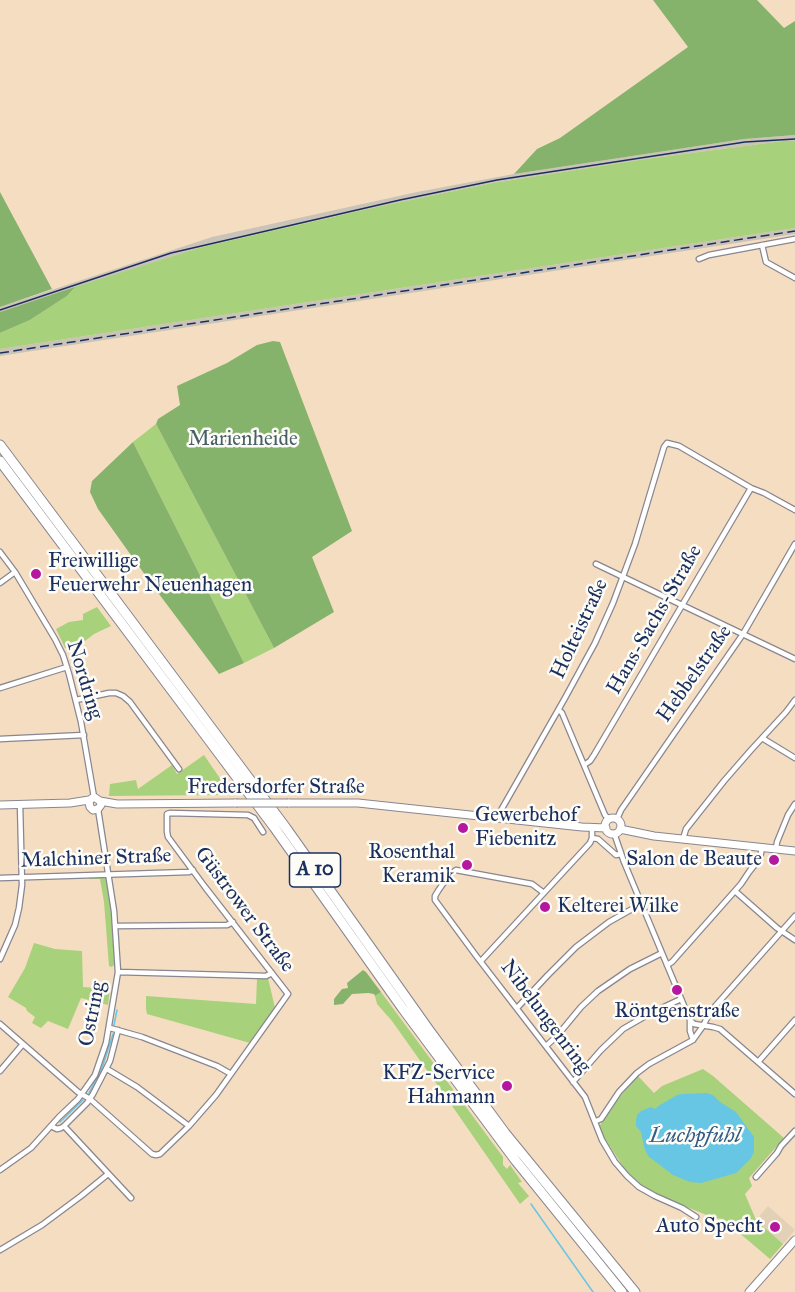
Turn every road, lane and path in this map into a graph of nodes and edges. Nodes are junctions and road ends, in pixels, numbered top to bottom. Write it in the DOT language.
graph roads {
  1 [pos="795,240"];
  2 [pos="762,245"];
  3 [pos="699,259"];
  4 [pos="795,278"];
  5 [pos="0,445"];
  6 [pos="0,461"];
  7 [pos="751,488"];
  8 [pos="795,510"];
  9 [pos="795,544"];
  10 [pos="0,552"];
  11 [pos="596,564"];
  12 [pos="15,572"];
  13 [pos="623,577"];
  14 [pos="0,583"];
  15 [pos="683,605"];
  16 [pos="743,634"];
  17 [pos="795,659"];
  18 [pos="67,667"];
  19 [pos="0,688"];
  20 [pos="76,700"];
  21 [pos="795,700"];
  22 [pos="559,710"];
  23 [pos="84,735"];
  24 [pos="762,738"];
  25 [pos="0,739"];
  26 [pos="795,758"];
  27 [pos="584,765"];
  28 [pos="179,769"];
  29 [pos="20,804"];
  30 [pos="95,804"];
  31 [pos="795,804"];
  32 [pos="0,805"];
  33 [pos="499,818"];
  34 [pos="616,825"];
  35 [pos="592,827"];
  36 [pos="263,832"];
  37 [pos="592,838"];
  38 [pos="683,839"];
  39 [pos="762,848"];
  40 [pos="776,849"];
  41 [pos="795,851"];
  42 [pos="621,854"];
  43 [pos="193,870"];
  44 [pos="109,875"];
  45 [pos="0,878"];
  46 [pos="22,878"];
  47 [pos="735,891"];
  48 [pos="544,893"];
  49 [pos="641,904"];
  50 [pos="795,916"];
  51 [pos="233,922"];
  52 [pos="115,926"];
  53 [pos="782,931"];
  54 [pos="795,940"];
  55 [pos="662,953"];
  56 [pos="0,959"];
  57 [pos="481,961"];
  58 [pos="667,965"];
  59 [pos="118,972"];
  60 [pos="272,973"];
  61 [pos="681,999"];
  62 [pos="517,1008"];
  63 [pos="690,1020"];
  64 [pos="795,1020"];
  65 [pos="0,1024"];
  66 [pos="703,1026"];
  67 [pos="110,1028"];
  68 [pos="118,1030"];
  69 [pos="693,1040"];
  70 [pos="23,1044"];
  71 [pos="546,1046"];
  72 [pos="758,1062"];
  73 [pos="107,1069"];
  74 [pos="0,1071"];
  75 [pos="231,1074"];
  76 [pos="573,1082"];
  77 [pos="82,1094"];
  78 [pos="795,1094"];
  79 [pos="90,1099"];
  80 [pos="596,1121"];
  81 [pos="51,1126"];
  82 [pos="64,1126"];
  83 [pos="189,1126"];
  84 [pos="795,1131"];
  85 [pos="0,1170"];
  86 [pos="108,1174"];
  87 [pos="756,1177"];
  88 [pos="131,1198"];
  89 [pos="696,1217"];
  90 [pos="795,1240"];
  91 [pos="0,1250"];
  92 [pos="622,1292"];
  93 [pos="635,1292"];
  94 [pos="749,1292"];
  1 -- 2 [label="street"];
  2 -- 3 [label="street"];
  2 -- 4 [label="street"];
  5 -- 93 [label="highway, A 10"];
  6 -- 92 [label="highway, A 10"];
  7 -- 8 [label="street"];
  7 -- 13 [label="street, Holteistraße"];
  7 -- 15 [label="street, Hans-Sachs-Straße"];
  9 -- 16 [label="street, Hebbelstraße"];
  10 -- 12 [label="street, Nordring"];
  11 -- 13 [label="street"];
  12 -- 14 [label="street"];
  12 -- 18 [label="street, Nordring"];
  13 -- 15 [label="street"];
  13 -- 22 [label="street, Holteistraße"];
  15 -- 16 [label="street"];
  15 -- 27 [label="street, Hans-Sachs-Straße"];
  16 -- 17 [label="street"];
  16 -- 34 [label="street, Hebbelstraße"];
  18 -- 19 [label="street"];
  18 -- 20 [label="street, Nordring"];
  20 -- 23 [label="street, Nordring"];
  20 -- 28 [label="street"];
  21 -- 24 [label="street"];
  22 -- 27 [label="street"];
  22 -- 33 [label="street, Holteistraße"];
  23 -- 25 [label="street"];
  23 -- 30 [label="street, Nordring"];
  24 -- 26 [label="street"];
  24 -- 38 [label="street"];
  27 -- 34 [label="street"];
  29 -- 30 [label="street, Fredersdorfer Straße"];
  29 -- 32 [label="street, Fredersdorfer Straße"];
  29 -- 46 [label="street"];
  30 -- 33 [label="street, Fredersdorfer Straße, bridge"];
  30 -- 44 [label="street, Ostring"];
  31 -- 40 [label="street"];
  33 -- 35 [label="street, Fredersdorfer Straße"];
  34 -- 35 [label="street, Fredersdorfer Straße"];
  34 -- 38 [label="street"];
  34 -- 42 [label="street"];
  35 -- 37 [label="street"];
  36 -- 43 [label="street, Güstrower Straße"];
  37 -- 42 [label="street"];
  37 -- 48 [label="street, Nibelungenring"];
  38 -- 39 [label="street"];
  39 -- 40 [label="street"];
  39 -- 47 [label="street"];
  40 -- 41 [label="street"];
  42 -- 49 [label="street"];
  43 -- 44 [label="street, Malchiner Straße"];
  43 -- 51 [label="street, Güstrower Straße"];
  44 -- 46 [label="street, Malchiner Straße"];
  44 -- 52 [label="street, Ostring"];
  45 -- 46 [label="street, Malchiner Straße"];
  46 -- 56 [label="street"];
  47 -- 53 [label="street"];
  47 -- 58 [label="street"];
  48 -- 57 [label="street, Nibelungenring"];
  48 -- 57 [label="street"];
  49 -- 55 [label="street"];
  49 -- 62 [label="street"];
  50 -- 53 [label="street"];
  51 -- 52 [label="street"];
  51 -- 60 [label="street, Güstrower Straße"];
  52 -- 59 [label="street, Ostring"];
  53 -- 54 [label="street"];
  53 -- 66 [label="street"];
  55 -- 58 [label="street"];
  55 -- 71 [label="street"];
  57 -- 62 [label="street, Nibelungenring"];
  58 -- 61 [label="street"];
  59 -- 60 [label="street"];
  59 -- 67 [label="street, Ostring"];
  60 -- 75 [label="street, Güstrower Straße"];
  61 -- 63 [label="street"];
  61 -- 76 [label="street"];
  62 -- 71 [label="street, Nibelungenring"];
  63 -- 66 [label="street"];
  63 -- 69 [label="street"];
  64 -- 72 [label="street"];
  65 -- 70 [label="street"];
  66 -- 69 [label="street"];
  66 -- 72 [label="street"];
  67 -- 68 [label="street"];
  67 -- 77 [label="street, Ostring"];
  68 -- 73 [label="street, Ostring"];
  68 -- 75 [label="street"];
  69 -- 80 [label="street"];
  70 -- 74 [label="street"];
  70 -- 77 [label="street"];
  71 -- 76 [label="street, Nibelungenring"];
  72 -- 78 [label="street"];
  73 -- 79 [label="street, Ostring"];
  73 -- 83 [label="street"];
  75 -- 83 [label="street, Güstrower Straße"];
  76 -- 80 [label="street, Nibelungenring"];
  77 -- 79 [label="street"];
  77 -- 81 [label="street, Ostring"];
  79 -- 82 [label="street, Ostring"];
  79 -- 83 [label="street, Güstrower Straße"];
  80 -- 89 [label="street, Nibelungenring"];
  81 -- 82 [label="street"];
  81 -- 85 [label="street, Ostring"];
  82 -- 86 [label="street"];
  84 -- 87 [label="street"];
  86 -- 88 [label="street"];
  86 -- 91 [label="street"];
  90 -- 94 [label="street"];
}
